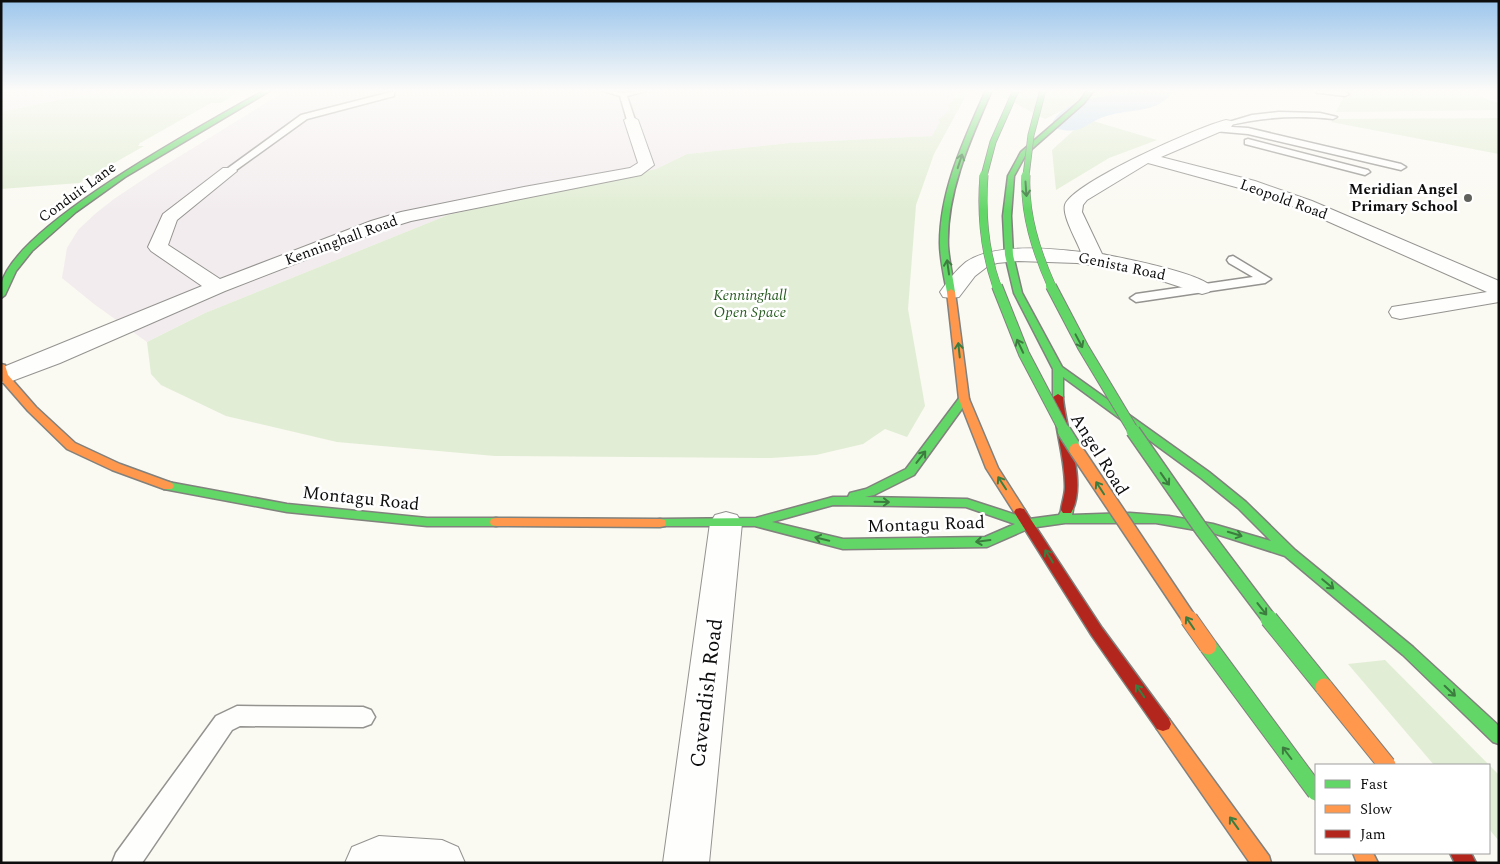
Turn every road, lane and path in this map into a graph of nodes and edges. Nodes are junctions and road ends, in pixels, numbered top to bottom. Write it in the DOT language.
graph roads {
  1 [pos="200,130"];
  2 [pos="286,130"];
  3 [pos="634,130"];
  4 [pos="972,130"];
  5 [pos="997,130"];
  6 [pos="1031,130"];
  7 [pos="1049,130"];
  8 [pos="1212,130"];
  9 [pos="1225,130"];
  10 [pos="1241,130"];
  11 [pos="1146,158"];
  12 [pos="1401,166"];
  13 [pos="229,171"];
  14 [pos="1365,172"];
  15 [pos="1010,255"];
  16 [pos="1094,258"];
  17 [pos="1233,260"];
  18 [pos="218,287"];
  19 [pos="1202,288"];
  20 [pos="1499,289"];
  21 [pos="952,292"];
  22 [pos="1,294"];
  23 [pos="1499,295"];
  24 [pos="1136,298"];
  25 [pos="1400,312"];
  26 [pos="1058,369"];
  27 [pos="2,371"];
  28 [pos="964,399"];
  29 [pos="833,501"];
  30 [pos="1065,519"];
  31 [pos="741,522"];
  32 [pos="1028,524"];
  33 [pos="1290,553"];
  34 [pos="363,717"];
  35 [pos="1499,737"];
  36 [pos="1386,764"];
  37 [pos="1315,791"];
  38 [pos="126,863"];
  39 [pos="368,863"];
  40 [pos="442,863"];
  41 [pos="686,863"];
  42 [pos="1262,863"];
  1 -- 22 [label="main road, Conduit Lane"];
  2 -- 13 [label="lane"];
  3 -- 18 [label="street, Kenninghall Road"];
  21 -- 4 [label="main road, one-way"];
  37 -- 5 [label="main road, Angel Road, one-way, bridge"];
  6 -- 36 [label="main road, one-way, bridge"];
  7 -- 15 [label="main road"];
  8 -- 11 [label="street"];
  9 -- 14 [label="lane"];
  10 -- 12 [label="lane"];
  11 -- 16 [label="street"];
  11 -- 20 [label="street, Leopold Road"];
  13 -- 18 [label="street"];
  15 -- 16 [label="street, Genista Road"];
  15 -- 21 [label="street, Genista Road"];
  15 -- 26 [label="main road"];
  16 -- 19 [label="street, Genista Road"];
  17 -- 19 [label="lane, Genista Road"];
  18 -- 27 [label="street, Kenninghall Road"];
  19 -- 24 [label="lane, Genista Road"];
  28 -- 21 [label="main road, one-way"];
  23 -- 25 [label="street"];
  26 -- 30 [label="main road"];
  26 -- 33 [label="main road"];
  27 -- 31 [label="main road, Montagu Road"];
  29 -- 28 [label="main road, one-way"];
  32 -- 28 [label="main road, one-way"];
  29 -- 31 [label="main road, Montagu Road"];
  29 -- 32 [label="main road, Montagu Road, one-way"];
  30 -- 32 [label="main road"];
  30 -- 33 [label="main road, one-way"];
  32 -- 31 [label="main road, Montagu Road, one-way"];
  31 -- 41 [label="street, Cavendish Road"];
  42 -- 32 [label="main road, one-way"];
  33 -- 35 [label="main road, one-way"];
  34 -- 38 [label="lane"];
  39 -- 40 [label="street"];
}
